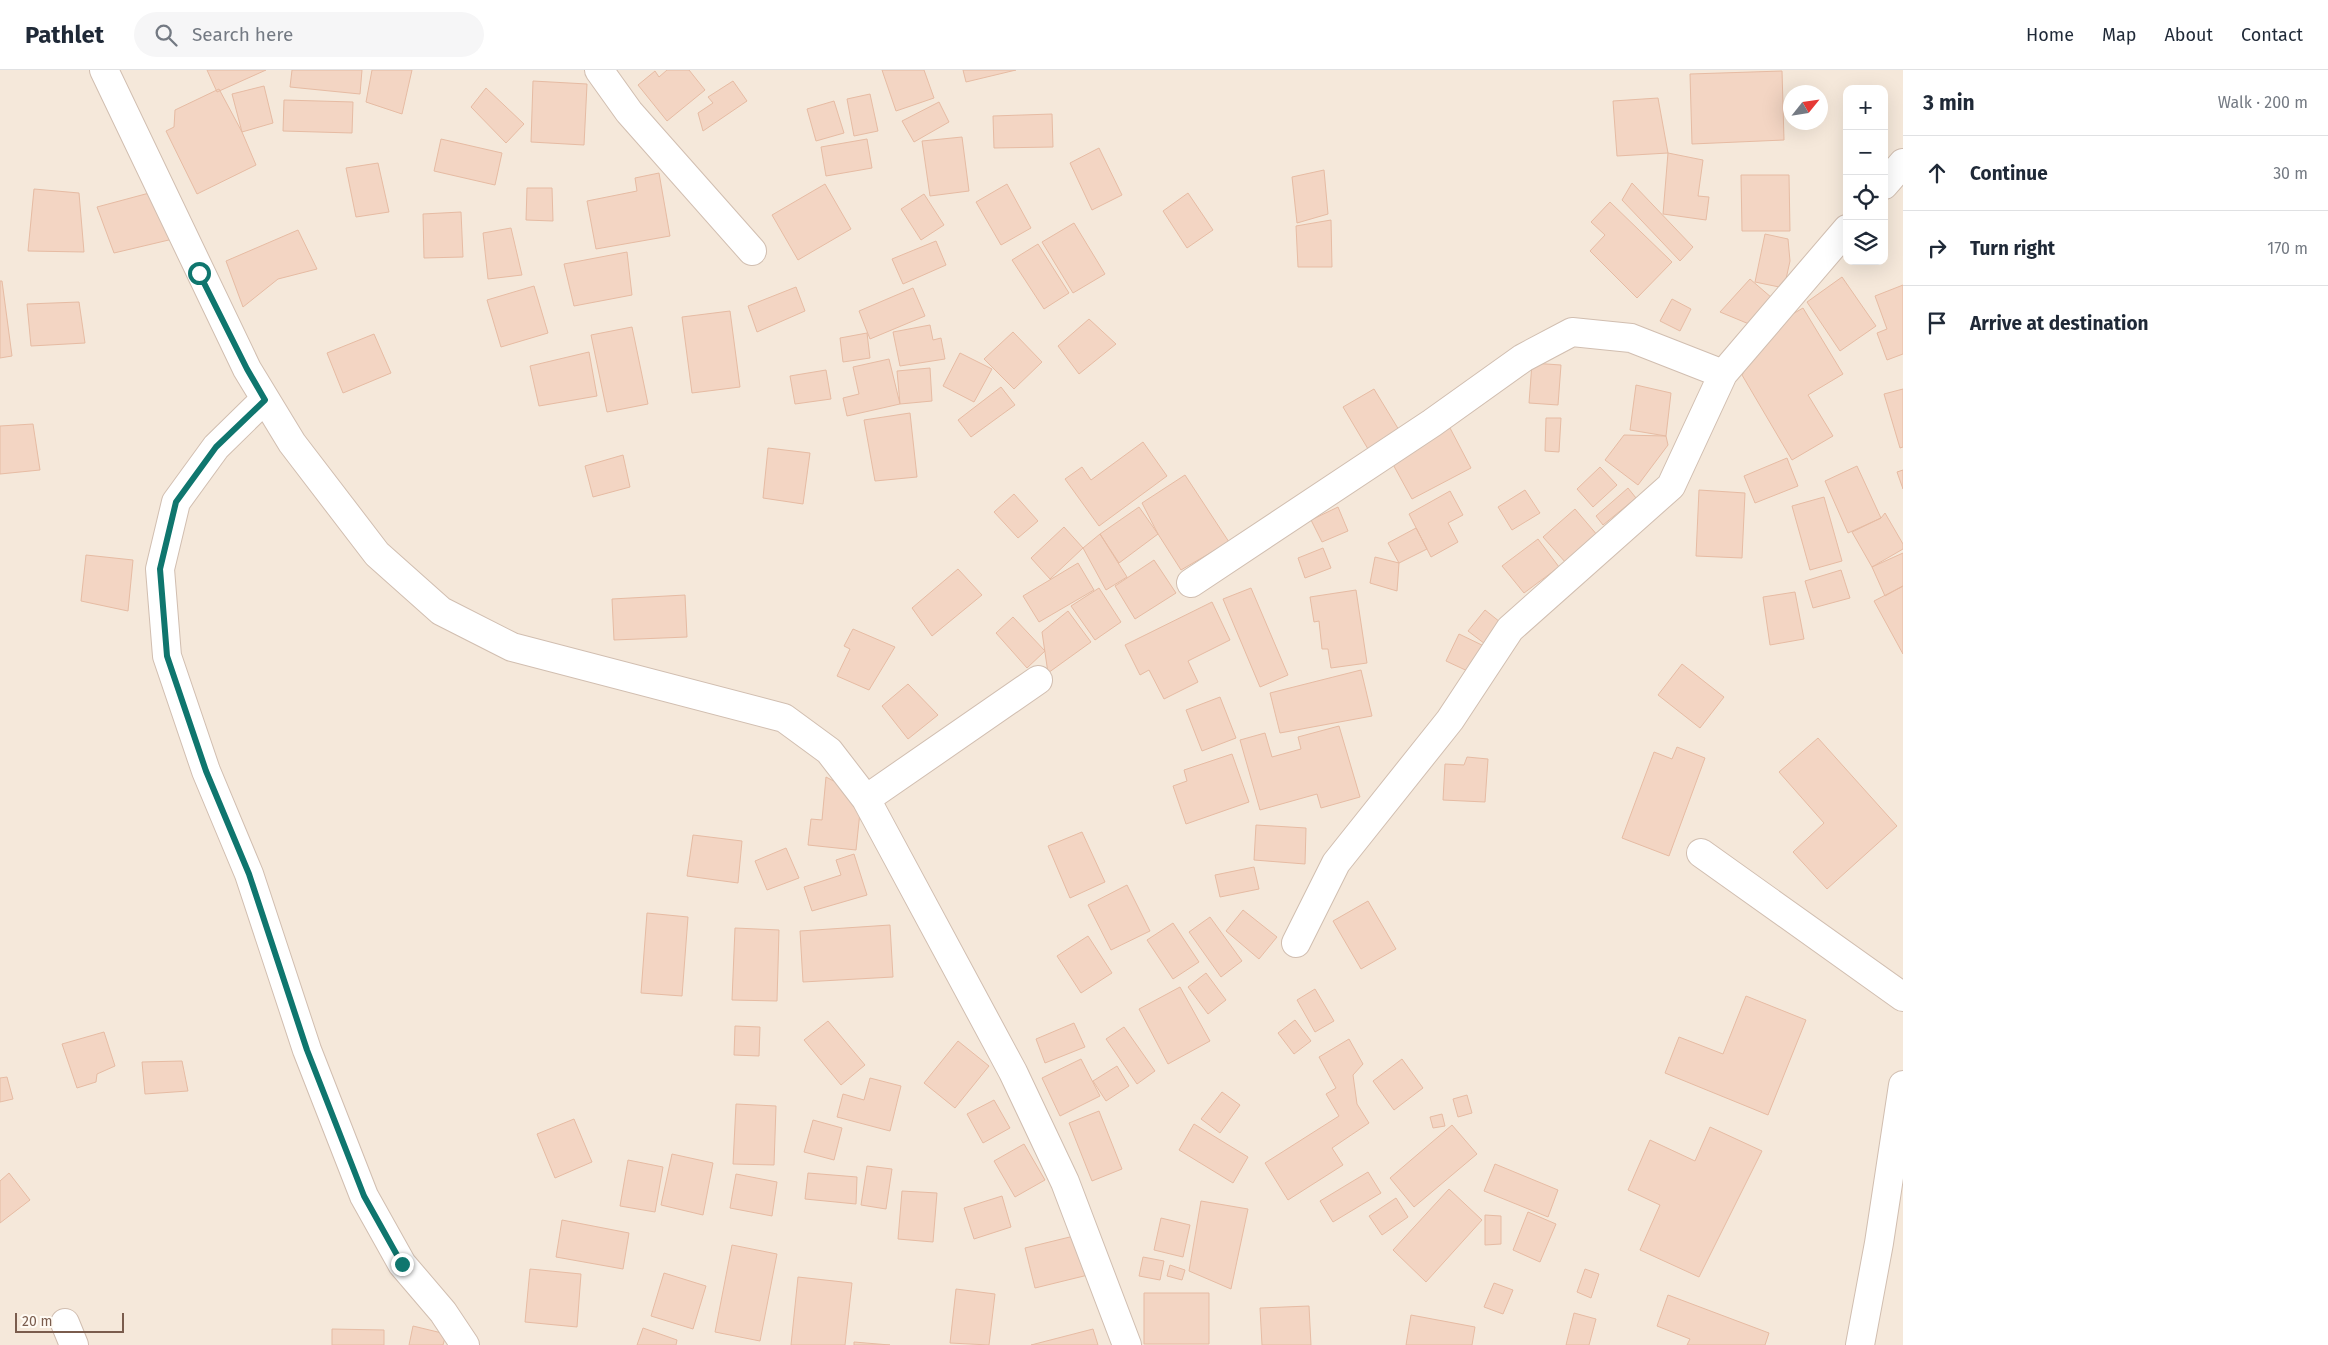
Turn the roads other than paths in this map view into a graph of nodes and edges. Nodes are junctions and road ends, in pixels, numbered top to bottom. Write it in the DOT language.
graph roads {
  1 [pos="104,70"];
  2 [pos="599,70"];
  3 [pos="1903,163"];
  4 [pos="1888,180"];
  5 [pos="1843,234"];
  6 [pos="752,251"];
  7 [pos="1723,374"];
  8 [pos="265,400"];
  9 [pos="1191,583"];
  10 [pos="1038,680"];
  11 [pos="866,799"];
  12 [pos="1701,853"];
  13 [pos="1296,943"];
  14 [pos="1903,997"];
  15 [pos="1903,1085"];
  16 [pos="465,1345"];
  17 [pos="1127,1345"];
  18 [pos="1860,1345"];
  1 -- 8 [label="street"];
  2 -- 6 [label="street"];
  3 -- 4 [label="street"];
  5 -- 7 [label="street"];
  7 -- 9 [label="street"];
  7 -- 13 [label="street"];
  8 -- 11 [label="street"];
  8 -- 16 [label="street"];
  10 -- 11 [label="street"];
  11 -- 17 [label="street"];
  12 -- 14 [label="street"];
  15 -- 18 [label="street"];
}
